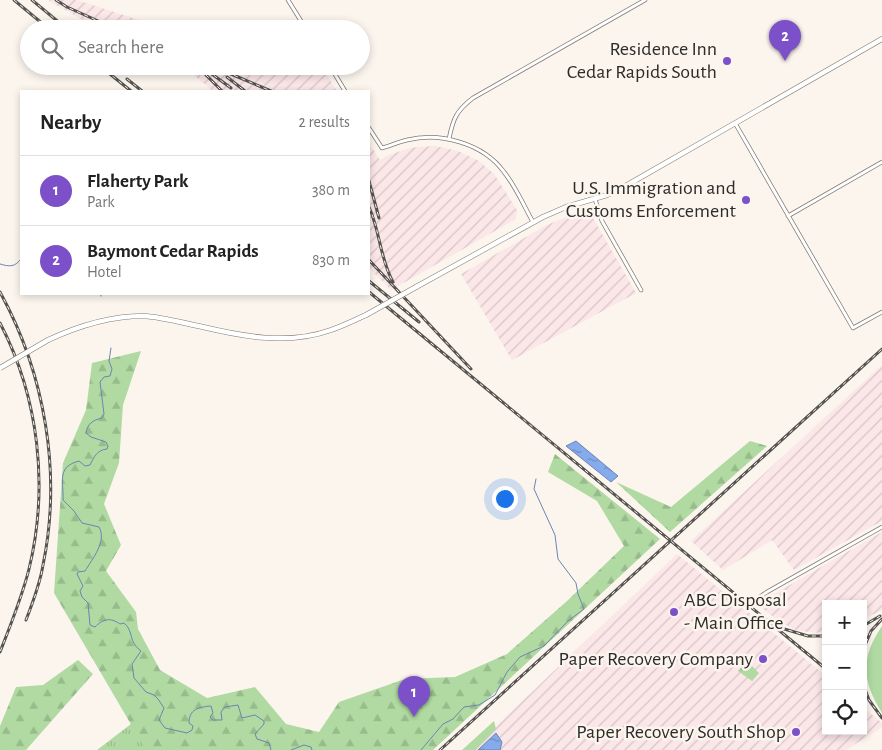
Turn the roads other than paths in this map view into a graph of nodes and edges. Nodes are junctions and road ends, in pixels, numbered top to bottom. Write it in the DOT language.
graph roads {
  1 [pos="288,0"];
  2 [pos="646,0"];
  3 [pos="300,20"];
  4 [pos="882,39"];
  5 [pos="336,75"];
  6 [pos="345,90"];
  7 [pos="735,124"];
  8 [pos="370,130"];
  9 [pos="449,139"];
  10 [pos="882,162"];
  11 [pos="595,199"];
  12 [pos="788,216"];
  13 [pos="533,222"];
  14 [pos="641,290"];
  15 [pos="882,312"];
  16 [pos="0,368"];
  17 [pos="882,527"];
  18 [pos="747,606"];
  1 -- 3 [label="street"];
  2 -- 9 [label="street"];
  4 -- 7 [label="street"];
  5 -- 6 [label="street"];
  7 -- 11 [label="street"];
  7 -- 12 [label="street"];
  8 -- 9 [label="street"];
  9 -- 13 [label="street"];
  10 -- 12 [label="street"];
  11 -- 13 [label="street"];
  11 -- 14 [label="street"];
  12 -- 15 [label="street"];
  13 -- 16 [label="street, bridge"];
  17 -- 18 [label="street"];
}
